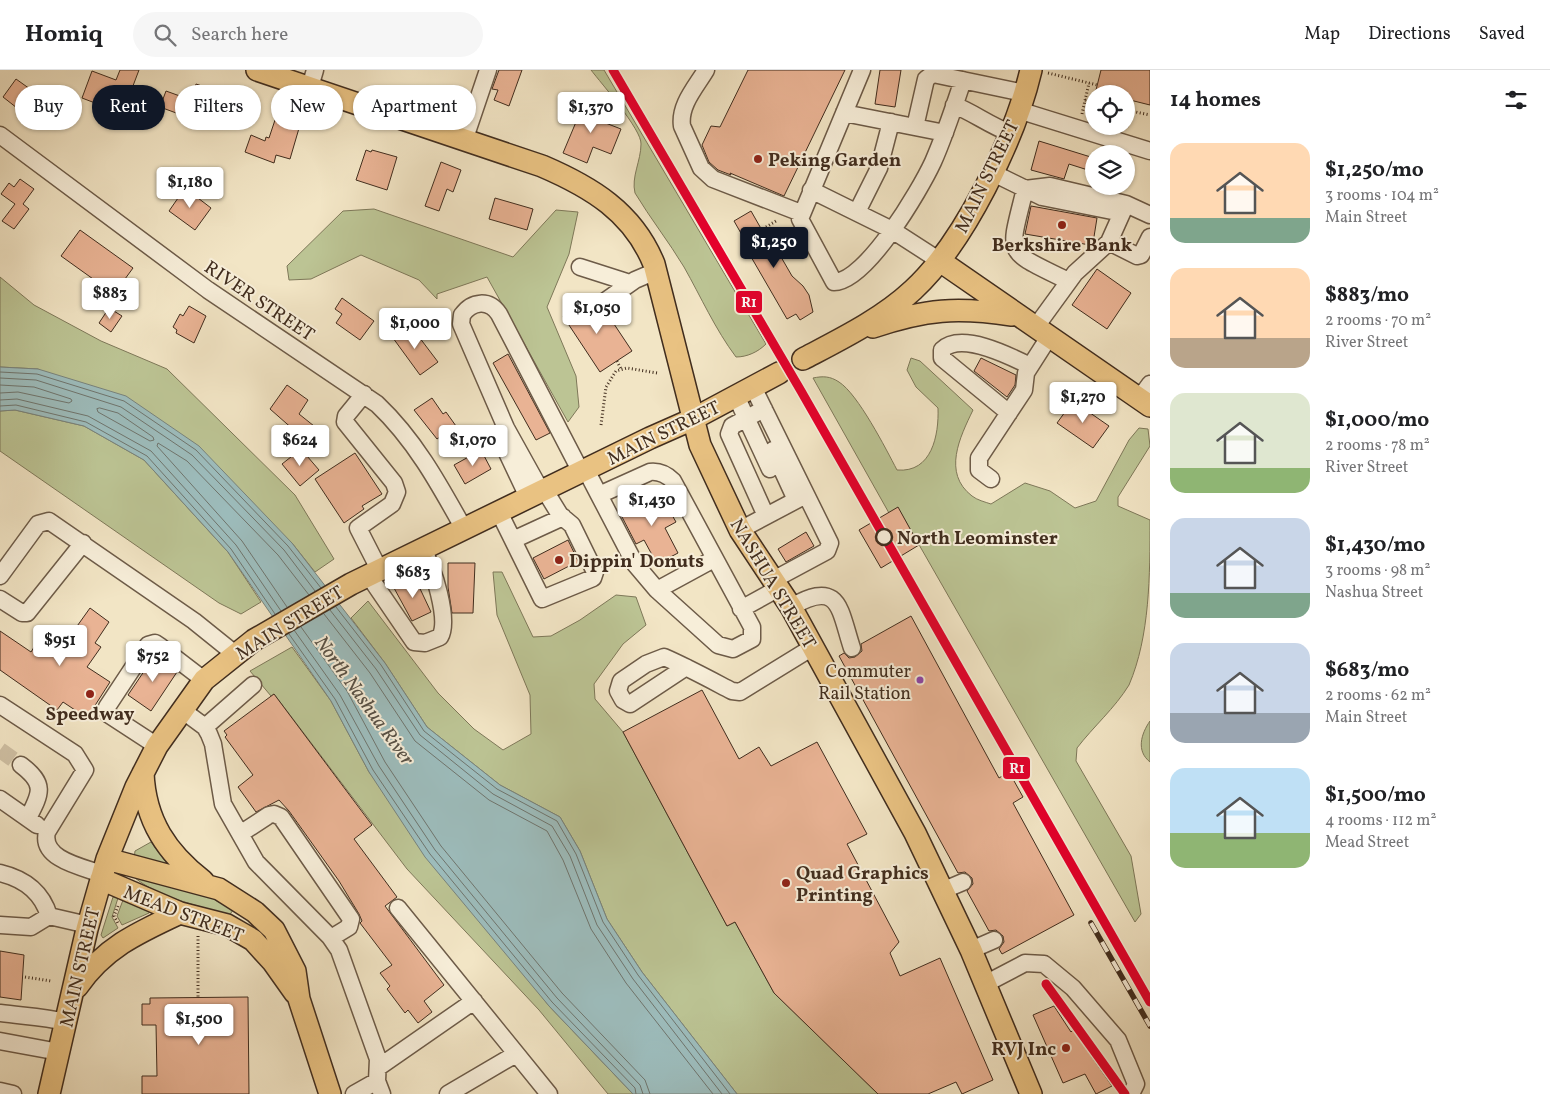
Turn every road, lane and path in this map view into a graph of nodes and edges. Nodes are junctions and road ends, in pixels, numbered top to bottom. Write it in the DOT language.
graph roads {
  1 [pos="257,70"];
  2 [pos="488,70"];
  3 [pos="706,70"];
  4 [pos="862,70"];
  5 [pos="1039,72"];
  6 [pos="312,78"];
  7 [pos="963,80"];
  8 [pos="1089,83"];
  9 [pos="1097,85"];
  10 [pos="1085,100"];
  11 [pos="1021,101"];
  12 [pos="954,105"];
  13 [pos="1135,112"];
  14 [pos="844,114"];
  15 [pos="1150,115"];
  16 [pos="891,122"];
  17 [pos="915,127"];
  18 [pos="1078,129"];
  19 [pos="945,133"];
  20 [pos="1010,133"];
  21 [pos="0,135"];
  22 [pos="465,138"];
  23 [pos="1150,150"];
  24 [pos="992,172"];
  25 [pos="1026,189"];
  26 [pos="811,190"];
  27 [pos="857,212"];
  28 [pos="801,213"];
  29 [pos="1123,213"];
  30 [pos="1150,215"];
  31 [pos="892,230"];
  32 [pos="1150,238"];
  33 [pos="1109,242"];
  34 [pos="940,261"];
  35 [pos="580,267"];
  36 [pos="656,271"];
  37 [pos="1068,281"];
  38 [pos="630,283"];
  39 [pos="601,304"];
  40 [pos="1018,316"];
  41 [pos="1042,333"];
  42 [pos="844,337"];
  43 [pos="803,359"];
  44 [pos="617,361"];
  45 [pos="1030,366"];
  46 [pos="621,368"];
  47 [pos="656,373"];
  48 [pos="779,373"];
  49 [pos="744,391"];
  50 [pos="364,394"];
  51 [pos="1146,397"];
  52 [pos="1009,413"];
  53 [pos="756,414"];
  54 [pos="693,419"];
  55 [pos="601,425"];
  56 [pos="584,471"];
  57 [pos="991,478"];
  58 [pos="538,492"];
  59 [pos="599,495"];
  60 [pos="796,500"];
  61 [pos="499,512"];
  62 [pos="766,516"];
  63 [pos="563,517"];
  64 [pos="464,529"];
  65 [pos="740,530"];
  66 [pos="513,540"];
  67 [pos="83,543"];
  68 [pos="423,550"];
  69 [pos="714,559"];
  70 [pos="0,576"];
  71 [pos="367,577"];
  72 [pos="776,584"];
  73 [pos="657,590"];
  74 [pos="0,599"];
  75 [pos="790,607"];
  76 [pos="741,608"];
  77 [pos="813,647"];
  78 [pos="852,648"];
  79 [pos="235,654"];
  80 [pos="686,667"];
  81 [pos="204,680"];
  82 [pos="252,685"];
  83 [pos="0,705"];
  84 [pos="182,710"];
  85 [pos="205,727"];
  86 [pos="157,746"];
  87 [pos="21,765"];
  88 [pos="143,774"];
  89 [pos="0,799"];
  90 [pos="28,818"];
  91 [pos="47,832"];
  92 [pos="240,834"];
  93 [pos="103,871"];
  94 [pos="0,873"];
  95 [pos="0,878"];
  96 [pos="25,883"];
  97 [pos="207,885"];
  98 [pos="120,899"];
  99 [pos="398,908"];
  100 [pos="180,913"];
  101 [pos="49,916"];
  102 [pos="0,924"];
  103 [pos="88,925"];
  104 [pos="120,926"];
  105 [pos="198,929"];
  106 [pos="332,938"];
  107 [pos="994,940"];
  108 [pos="971,950"];
  109 [pos="25,977"];
  110 [pos="51,981"];
  111 [pos="985,984"];
  112 [pos="72,994"];
  113 [pos="198,998"];
  114 [pos="299,999"];
  115 [pos="474,1001"];
  116 [pos="0,1003"];
  117 [pos="0,1013"];
  118 [pos="40,1016"];
  119 [pos="66,1022"];
  120 [pos="0,1041"];
  121 [pos="59,1052"];
  122 [pos="516,1054"];
  123 [pos="379,1081"];
  124 [pos="0,1091"];
  125 [pos="13,1094"];
  126 [pos="49,1094"];
  127 [pos="330,1094"];
  128 [pos="354,1094"];
  129 [pos="448,1094"];
  130 [pos="549,1094"];
  131 [pos="1031,1094"];
  132 [pos="1131,1094"];
  1 -- 6 [label="main road, NASHUA STREET"];
  2 -- 22 [label="street"];
  3 -- 28 [label="street"];
  4 -- 14 [label="street"];
  5 -- 8 [label="path"];
  5 -- 11 [label="main road, MAIN STREET"];
  6 -- 22 [label="main road, NASHUA STREET"];
  7 -- 11 [label="street"];
  7 -- 12 [label="street"];
  7 -- 17 [label="street"];
  8 -- 9 [label="path"];
  10 -- 18 [label="path"];
  11 -- 18 [label="street"];
  11 -- 20 [label="main road, MAIN STREET"];
  12 -- 19 [label="street"];
  12 -- 20 [label="street"];
  13 -- 15 [label="path"];
  14 -- 16 [label="street"];
  14 -- 26 [label="street"];
  16 -- 17 [label="street"];
  16 -- 27 [label="street"];
  17 -- 19 [label="street"];
  18 -- 23 [label="street"];
  19 -- 31 [label="street"];
  20 -- 24 [label="main road, MAIN STREET"];
  21 -- 50 [label="street, RIVER STREET"];
  22 -- 36 [label="main road, NASHUA STREET"];
  24 -- 25 [label="street"];
  24 -- 34 [label="main road, MAIN STREET"];
  25 -- 29 [label="street"];
  25 -- 37 [label="street"];
  26 -- 27 [label="street"];
  26 -- 28 [label="street"];
  27 -- 31 [label="street"];
  28 -- 31 [label="street"];
  29 -- 30 [label="street"];
  29 -- 33 [label="street"];
  31 -- 34 [label="street"];
  32 -- 33 [label="street"];
  33 -- 37 [label="street"];
  34 -- 40 [label="main road"];
  34 -- 42 [label="main road, MAIN STREET"];
  35 -- 38 [label="street"];
  36 -- 38 [label="street"];
  36 -- 54 [label="main road, NASHUA STREET"];
  37 -- 41 [label="street"];
  38 -- 39 [label="street"];
  40 -- 41 [label="main road"];
  40 -- 42 [label="main road"];
  41 -- 45 [label="street"];
  41 -- 51 [label="main road"];
  42 -- 43 [label="main road, MAIN STREET"];
  44 -- 46 [label="path"];
  45 -- 52 [label="street"];
  45 -- 52 [label="street"];
  46 -- 47 [label="path"];
  46 -- 55 [label="path"];
  48 -- 49 [label="main road, MAIN STREET"];
  49 -- 53 [label="street"];
  49 -- 54 [label="main road, MAIN STREET"];
  50 -- 64 [label="street, RIVER STREET"];
  50 -- 71 [label="street"];
  52 -- 57 [label="street"];
  53 -- 60 [label="street"];
  53 -- 60 [label="street"];
  53 -- 62 [label="street"];
  54 -- 56 [label="main road, MAIN STREET"];
  54 -- 65 [label="main road, NASHUA STREET"];
  56 -- 58 [label="main road, MAIN STREET"];
  56 -- 58 [label="street"];
  56 -- 59 [label="street"];
  58 -- 61 [label="main road, MAIN STREET"];
  58 -- 63 [label="street"];
  59 -- 69 [label="street"];
  59 -- 73 [label="street"];
  60 -- 62 [label="street"];
  60 -- 72 [label="street"];
  61 -- 64 [label="main road, MAIN STREET"];
  61 -- 66 [label="street"];
  62 -- 65 [label="street"];
  63 -- 66 [label="street"];
  63 -- 66 [label="street"];
  64 -- 68 [label="main road, MAIN STREET"];
  65 -- 72 [label="main road, NASHUA STREET"];
  67 -- 70 [label="street"];
  67 -- 74 [label="street"];
  67 -- 79 [label="street"];
  68 -- 71 [label="main road, MAIN STREET"];
  68 -- 71 [label="street"];
  69 -- 73 [label="street"];
  69 -- 76 [label="street"];
  71 -- 79 [label="main road, MAIN STREET"];
  72 -- 75 [label="main road, NASHUA STREET"];
  72 -- 76 [label="street"];
  73 -- 76 [label="street"];
  75 -- 77 [label="main road, NASHUA STREET"];
  75 -- 78 [label="street"];
  77 -- 80 [label="street"];
  77 -- 108 [label="main road, NASHUA STREET"];
  79 -- 81 [label="main road, MAIN STREET"];
  81 -- 84 [label="main road, MAIN STREET"];
  81 -- 86 [label="street"];
  82 -- 85 [label="street"];
  83 -- 91 [label="street"];
  84 -- 85 [label="street"];
  84 -- 86 [label="main road, MAIN STREET"];
  85 -- 92 [label="street"];
  86 -- 88 [label="main road, MAIN STREET"];
  87 -- 90 [label="street"];
  88 -- 93 [label="main road, MAIN STREET"];
  88 -- 97 [label="main road"];
  89 -- 90 [label="street"];
  90 -- 91 [label="street"];
  91 -- 93 [label="street"];
  92 -- 106 [label="street"];
  92 -- 106 [label="street"];
  93 -- 97 [label="main road, MEAD STREET"];
  93 -- 100 [label="main road, MEAD STREET"];
  93 -- 103 [label="main road, MAIN STREET"];
  94 -- 96 [label="street"];
  95 -- 96 [label="street"];
  96 -- 101 [label="street"];
  97 -- 114 [label="main road, MEAD STREET"];
  98 -- 104 [label="path"];
  99 -- 115 [label="street"];
  100 -- 112 [label="main road"];
  100 -- 114 [label="main road, MEAD STREET"];
  101 -- 102 [label="street"];
  101 -- 103 [label="street"];
  103 -- 112 [label="main road, MAIN STREET"];
  105 -- 113 [label="path"];
  106 -- 123 [label="street"];
  107 -- 108 [label="street"];
  108 -- 111 [label="main road, NASHUA STREET"];
  109 -- 110 [label="path"];
  111 -- 131 [label="main road, NASHUA STREET"];
  111 -- 132 [label="street"];
  112 -- 119 [label="main road, MAIN STREET"];
  114 -- 127 [label="main road, MEAD STREET"];
  115 -- 122 [label="street"];
  115 -- 123 [label="street"];
  116 -- 118 [label="street"];
  117 -- 118 [label="street"];
  118 -- 119 [label="street"];
  119 -- 121 [label="main road, MAIN STREET"];
  120 -- 121 [label="street"];
  121 -- 126 [label="main road, MAIN STREET"];
  122 -- 129 [label="street"];
  122 -- 130 [label="street"];
  123 -- 128 [label="street"];
  124 -- 125 [label="street"];
}
